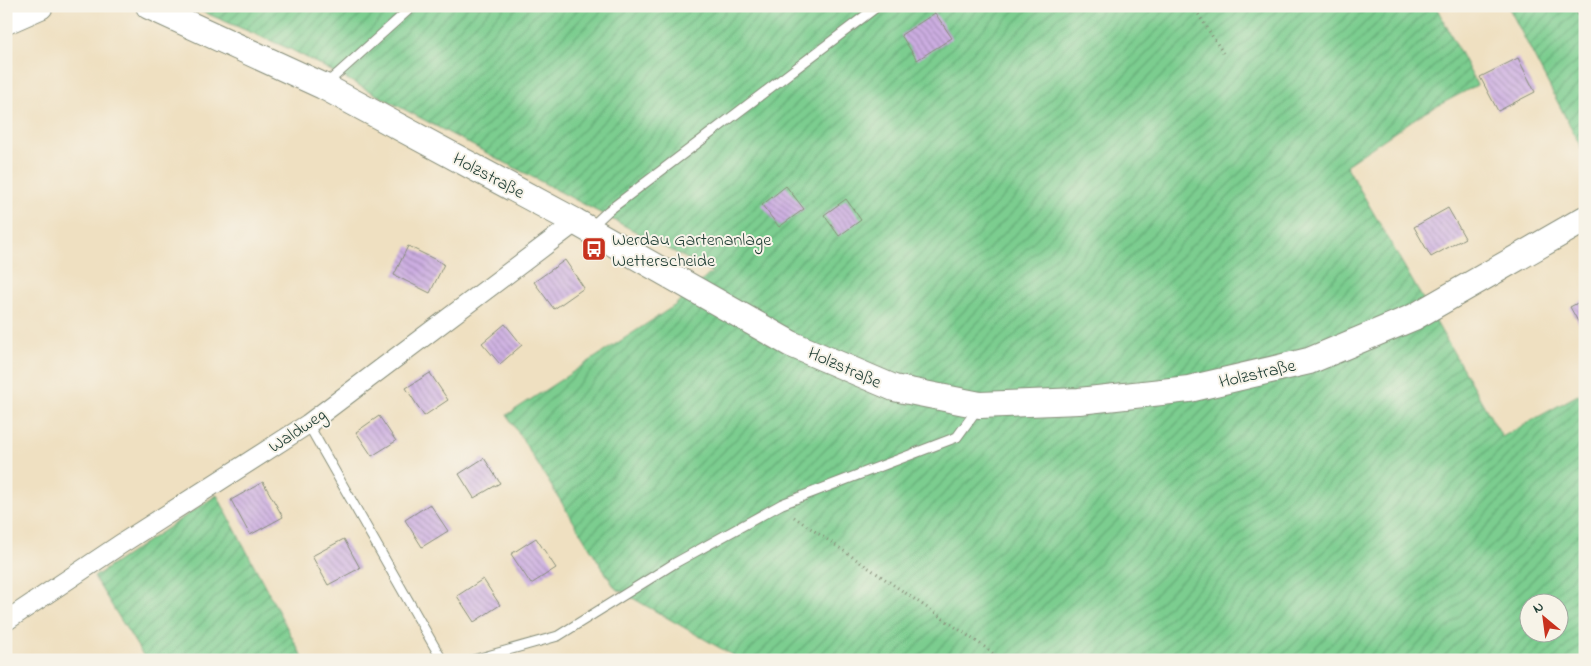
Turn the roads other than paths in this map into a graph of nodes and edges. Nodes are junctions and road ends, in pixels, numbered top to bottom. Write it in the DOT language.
graph roads {
  1 [pos="40,6"];
  2 [pos="149,6"];
  3 [pos="413,6"];
  4 [pos="878,6"];
  5 [pos="1579,6"];
  6 [pos="866,10"];
  7 [pos="1585,17"];
  8 [pos="6,21"];
  9 [pos="324,86"];
  10 [pos="1585,219"];
  11 [pos="583,226"];
  12 [pos="980,405"];
  13 [pos="308,424"];
  14 [pos="6,621"];
  15 [pos="442,660"];
  16 [pos="473,660"];
  1 -- 8 [label="street"];
  2 -- 9 [label="street, Holzstraße"];
  3 -- 9 [label="lane"];
  4 -- 6 [label="lane"];
  5 -- 7 [label="lane"];
  6 -- 11 [label="lane"];
  9 -- 11 [label="street, Holzstraße"];
  10 -- 12 [label="street, Holzstraße"];
  11 -- 12 [label="street, Holzstraße"];
  11 -- 13 [label="street, Waldweg"];
  12 -- 16 [label="lane"];
  13 -- 14 [label="street, Waldweg"];
  13 -- 15 [label="lane"];
}
